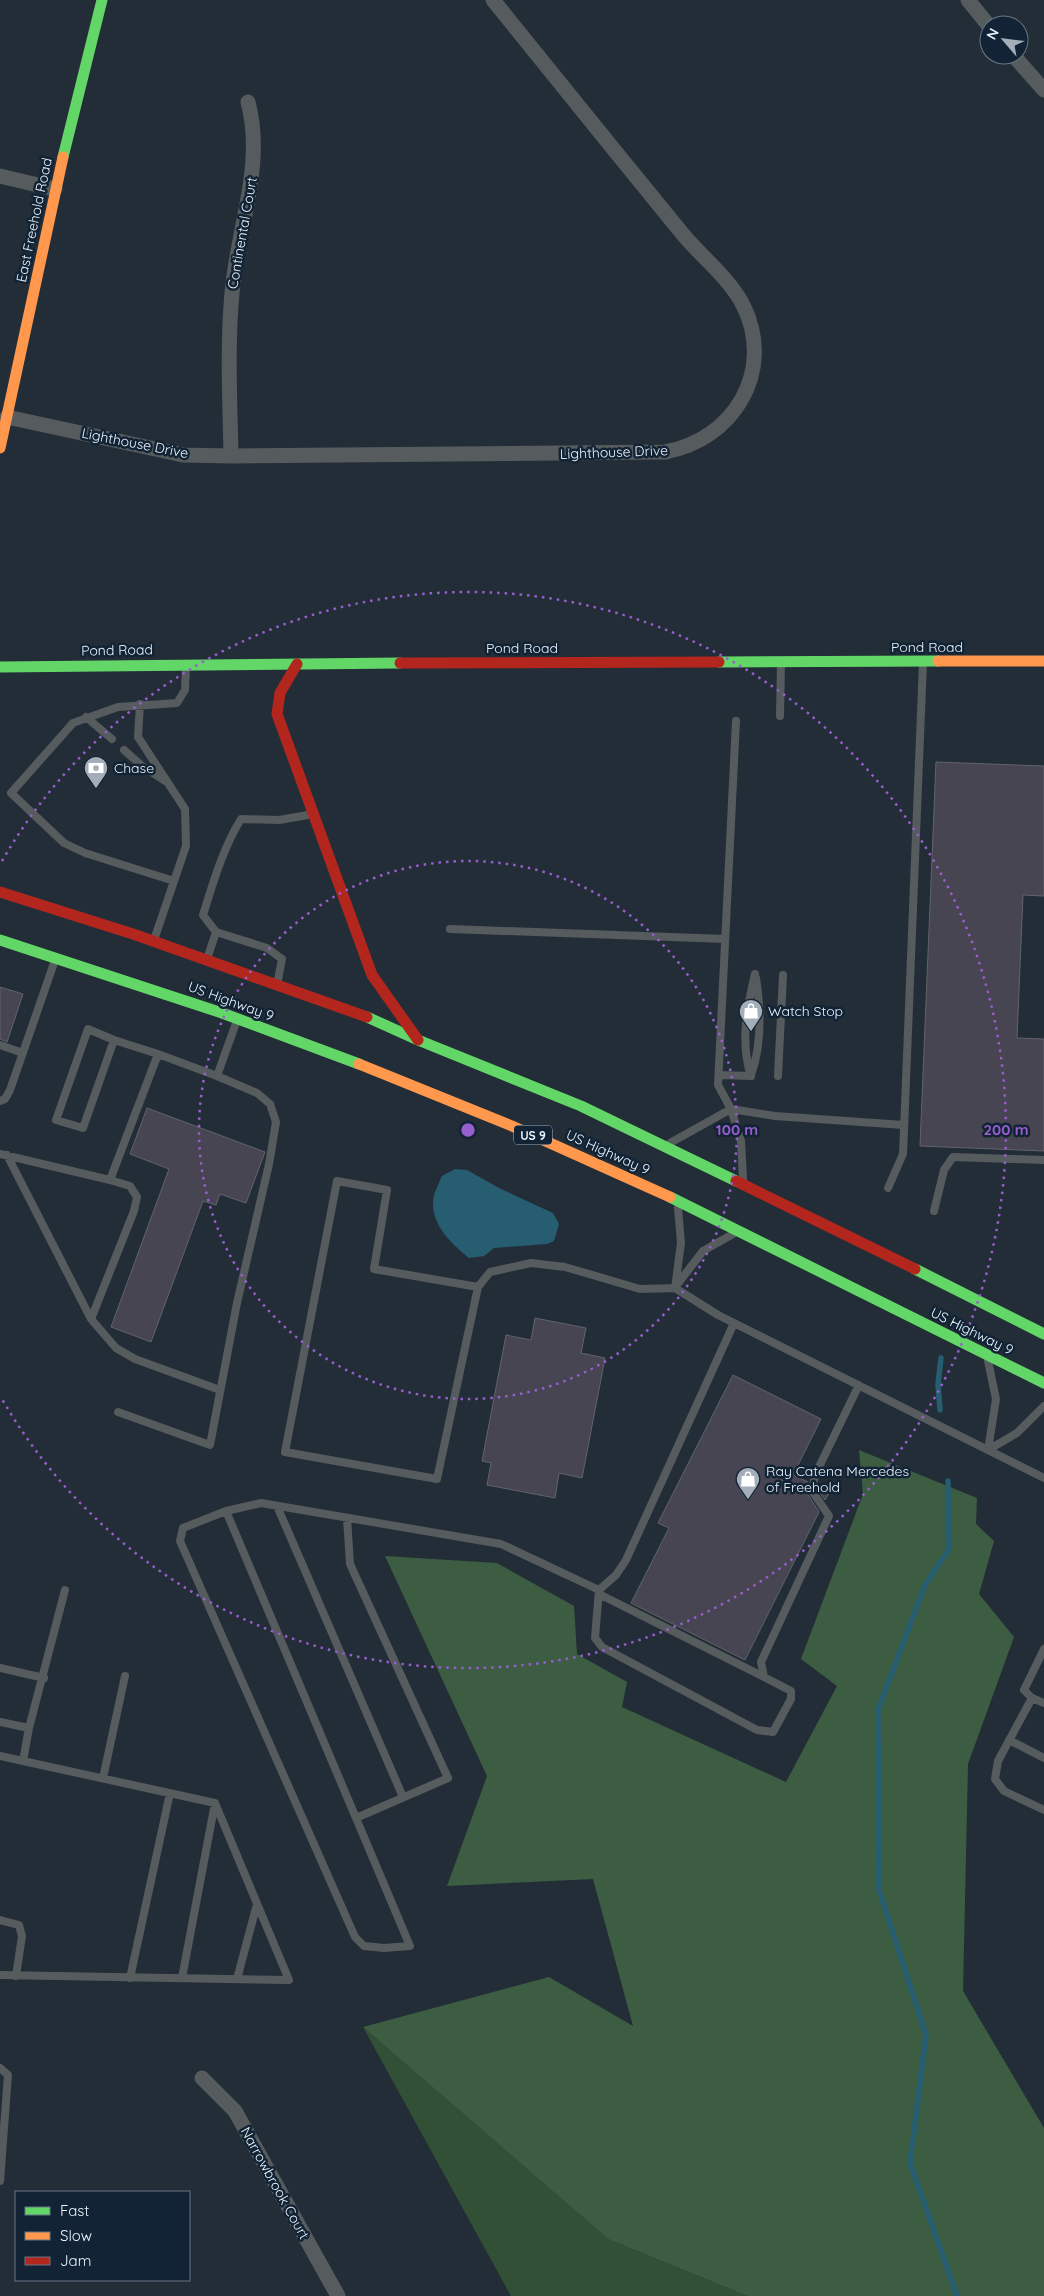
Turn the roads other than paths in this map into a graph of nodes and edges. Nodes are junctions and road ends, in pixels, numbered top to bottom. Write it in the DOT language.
graph roads {
  1 [pos="102,0"];
  2 [pos="492,0"];
  3 [pos="968,0"];
  4 [pos="980,15"];
  5 [pos="1022,65"];
  6 [pos="1044,90"];
  7 [pos="248,102"];
  8 [pos="0,176"];
  9 [pos="55,189"];
  10 [pos="7,417"];
  11 [pos="0,448"];
  12 [pos="231,456"];
  13 [pos="1044,661"];
  14 [pos="923,662"];
  15 [pos="781,663"];
  16 [pos="186,664"];
  17 [pos="297,664"];
  18 [pos="0,667"];
  19 [pos="140,704"];
  20 [pos="780,716"];
  21 [pos="86,717"];
  22 [pos="736,721"];
  23 [pos="112,739"];
  24 [pos="124,750"];
  25 [pos="169,783"];
  26 [pos="313,814"];
  27 [pos="174,881"];
  28 [pos="0,892"];
  29 [pos="450,930"];
  30 [pos="216,932"];
  31 [pos="725,939"];
  32 [pos="0,940"];
  33 [pos="154,941"];
  34 [pos="56,957"];
  35 [pos="208,960"];
  36 [pos="783,975"];
  37 [pos="277,984"];
  38 [pos="238,1019"];
  39 [pos="114,1040"];
  40 [pos="418,1040"];
  41 [pos="0,1045"];
  42 [pos="23,1053"];
  43 [pos="158,1054"];
  44 [pos="719,1075"];
  45 [pos="217,1076"];
  46 [pos="751,1076"];
  47 [pos="778,1076"];
  48 [pos="0,1101"];
  49 [pos="731,1109"];
  50 [pos="904,1125"];
  51 [pos="665,1146"];
  52 [pos="3,1154"];
  53 [pos="1044,1160"];
  54 [pos="110,1180"];
  55 [pos="743,1183"];
  56 [pos="888,1188"];
  57 [pos="677,1201"];
  58 [pos="934,1211"];
  59 [pos="737,1231"];
  60 [pos="478,1287"];
  61 [pos="675,1288"];
  62 [pos="91,1319"];
  63 [pos="734,1323"];
  64 [pos="1044,1334"];
  65 [pos="986,1354"];
  66 [pos="1044,1383"];
  67 [pos="859,1385"];
  68 [pos="220,1390"];
  69 [pos="1044,1406"];
  70 [pos="118,1412"];
  71 [pos="988,1450"];
  72 [pos="1044,1478"];
  73 [pos="277,1506"];
  74 [pos="226,1511"];
  75 [pos="347,1518"];
  76 [pos="65,1590"];
  77 [pos="599,1592"];
  78 [pos="1044,1649"];
  79 [pos="0,1668"];
  80 [pos="125,1676"];
  81 [pos="764,1677"];
  82 [pos="44,1678"];
  83 [pos="1032,1698"];
  84 [pos="1044,1703"];
  85 [pos="0,1722"];
  86 [pos="29,1728"];
  87 [pos="1009,1740"];
  88 [pos="0,1756"];
  89 [pos="1044,1758"];
  90 [pos="23,1760"];
  91 [pos="103,1778"];
  92 [pos="170,1793"];
  93 [pos="402,1798"];
  94 [pos="215,1803"];
  95 [pos="1044,1810"];
  96 [pos="356,1818"];
  97 [pos="257,1903"];
  98 [pos="0,1920"];
  99 [pos="0,1976"];
  100 [pos="16,1976"];
  101 [pos="130,1978"];
  102 [pos="182,1978"];
  103 [pos="237,1979"];
  104 [pos="0,2068"];
  105 [pos="202,2078"];
  106 [pos="0,2181"];
  107 [pos="338,2296"];
  1 -- 9 [label="main road, East Freehold Road"];
  2 -- 12 [label="street, Lighthouse Drive"];
  3 -- 4 [label="street"];
  5 -- 6 [label="street"];
  7 -- 12 [label="street, Continental Court"];
  8 -- 9 [label="street"];
  9 -- 10 [label="main road, East Freehold Road"];
  10 -- 11 [label="main road, East Freehold Road"];
  10 -- 12 [label="street, Lighthouse Drive"];
  13 -- 14 [label="main road, Pond Road"];
  14 -- 15 [label="main road, Pond Road"];
  14 -- 50 [label="lane"];
  15 -- 17 [label="main road, Pond Road"];
  15 -- 20 [label="lane"];
  16 -- 17 [label="main road, Pond Road"];
  16 -- 18 [label="main road, Pond Road"];
  16 -- 19 [label="lane"];
  17 -- 26 [label="main road"];
  19 -- 21 [label="lane"];
  19 -- 25 [label="lane"];
  21 -- 23 [label="lane"];
  21 -- 27 [label="lane"];
  22 -- 31 [label="lane"];
  24 -- 25 [label="lane"];
  25 -- 27 [label="lane"];
  26 -- 30 [label="lane"];
  26 -- 40 [label="main road"];
  27 -- 33 [label="lane"];
  28 -- 33 [label="main road"];
  29 -- 31 [label="lane"];
  30 -- 35 [label="lane"];
  30 -- 37 [label="lane"];
  31 -- 44 [label="lane"];
  32 -- 34 [label="main road, US Highway 9 / US 9"];
  33 -- 35 [label="main road"];
  34 -- 38 [label="main road, US Highway 9 / US 9"];
  34 -- 42 [label="lane"];
  35 -- 37 [label="main road"];
  36 -- 47 [label="lane"];
  37 -- 40 [label="main road"];
  38 -- 45 [label="lane"];
  38 -- 57 [label="main road, US Highway 9 / US 9"];
  39 -- 39 [label="lane"];
  39 -- 43 [label="lane"];
  40 -- 51 [label="main road"];
  41 -- 42 [label="lane"];
  42 -- 48 [label="lane"];
  43 -- 45 [label="lane"];
  43 -- 54 [label="lane"];
  44 -- 46 [label="lane"];
  44 -- 49 [label="lane"];
  45 -- 68 [label="lane"];
  46 -- 46 [label="lane"];
  49 -- 50 [label="lane"];
  49 -- 51 [label="lane"];
  49 -- 55 [label="lane"];
  50 -- 56 [label="lane"];
  51 -- 55 [label="main road"];
  52 -- 54 [label="lane"];
  52 -- 62 [label="lane"];
  53 -- 58 [label="lane"];
  54 -- 62 [label="lane"];
  55 -- 64 [label="main road"];
  57 -- 59 [label="main road, US Highway 9 / US 9"];
  57 -- 61 [label="lane"];
  59 -- 61 [label="lane"];
  59 -- 65 [label="main road, US Highway 9 / US 9"];
  60 -- 60 [label="lane"];
  60 -- 61 [label="lane"];
  61 -- 63 [label="lane"];
  62 -- 68 [label="lane"];
  63 -- 67 [label="lane"];
  63 -- 77 [label="lane"];
  65 -- 66 [label="main road, US Highway 9 / US 9"];
  65 -- 71 [label="lane"];
  67 -- 71 [label="lane"];
  67 -- 81 [label="lane"];
  68 -- 70 [label="lane"];
  69 -- 71 [label="lane"];
  71 -- 72 [label="lane"];
  73 -- 74 [label="lane"];
  73 -- 75 [label="lane"];
  73 -- 93 [label="lane"];
  74 -- 96 [label="lane"];
  74 -- 96 [label="lane"];
  75 -- 77 [label="lane"];
  75 -- 93 [label="lane"];
  76 -- 82 [label="lane"];
  77 -- 81 [label="lane"];
  77 -- 81 [label="lane"];
  78 -- 83 [label="lane"];
  79 -- 82 [label="lane"];
  80 -- 91 [label="lane"];
  82 -- 86 [label="lane"];
  83 -- 84 [label="lane"];
  83 -- 87 [label="lane"];
  85 -- 86 [label="lane"];
  86 -- 90 [label="lane"];
  87 -- 89 [label="lane"];
  87 -- 95 [label="lane"];
  88 -- 90 [label="lane"];
  90 -- 91 [label="lane"];
  91 -- 92 [label="lane"];
  92 -- 94 [label="lane"];
  92 -- 101 [label="lane"];
  93 -- 96 [label="lane"];
  94 -- 97 [label="lane"];
  94 -- 102 [label="lane"];
  97 -- 103 [label="lane"];
  97 -- 103 [label="lane"];
  98 -- 100 [label="lane"];
  99 -- 100 [label="lane"];
  100 -- 101 [label="lane"];
  101 -- 102 [label="lane"];
  102 -- 103 [label="lane"];
  104 -- 106 [label="lane"];
  105 -- 107 [label="street, Narrowbrook Court"];
}
